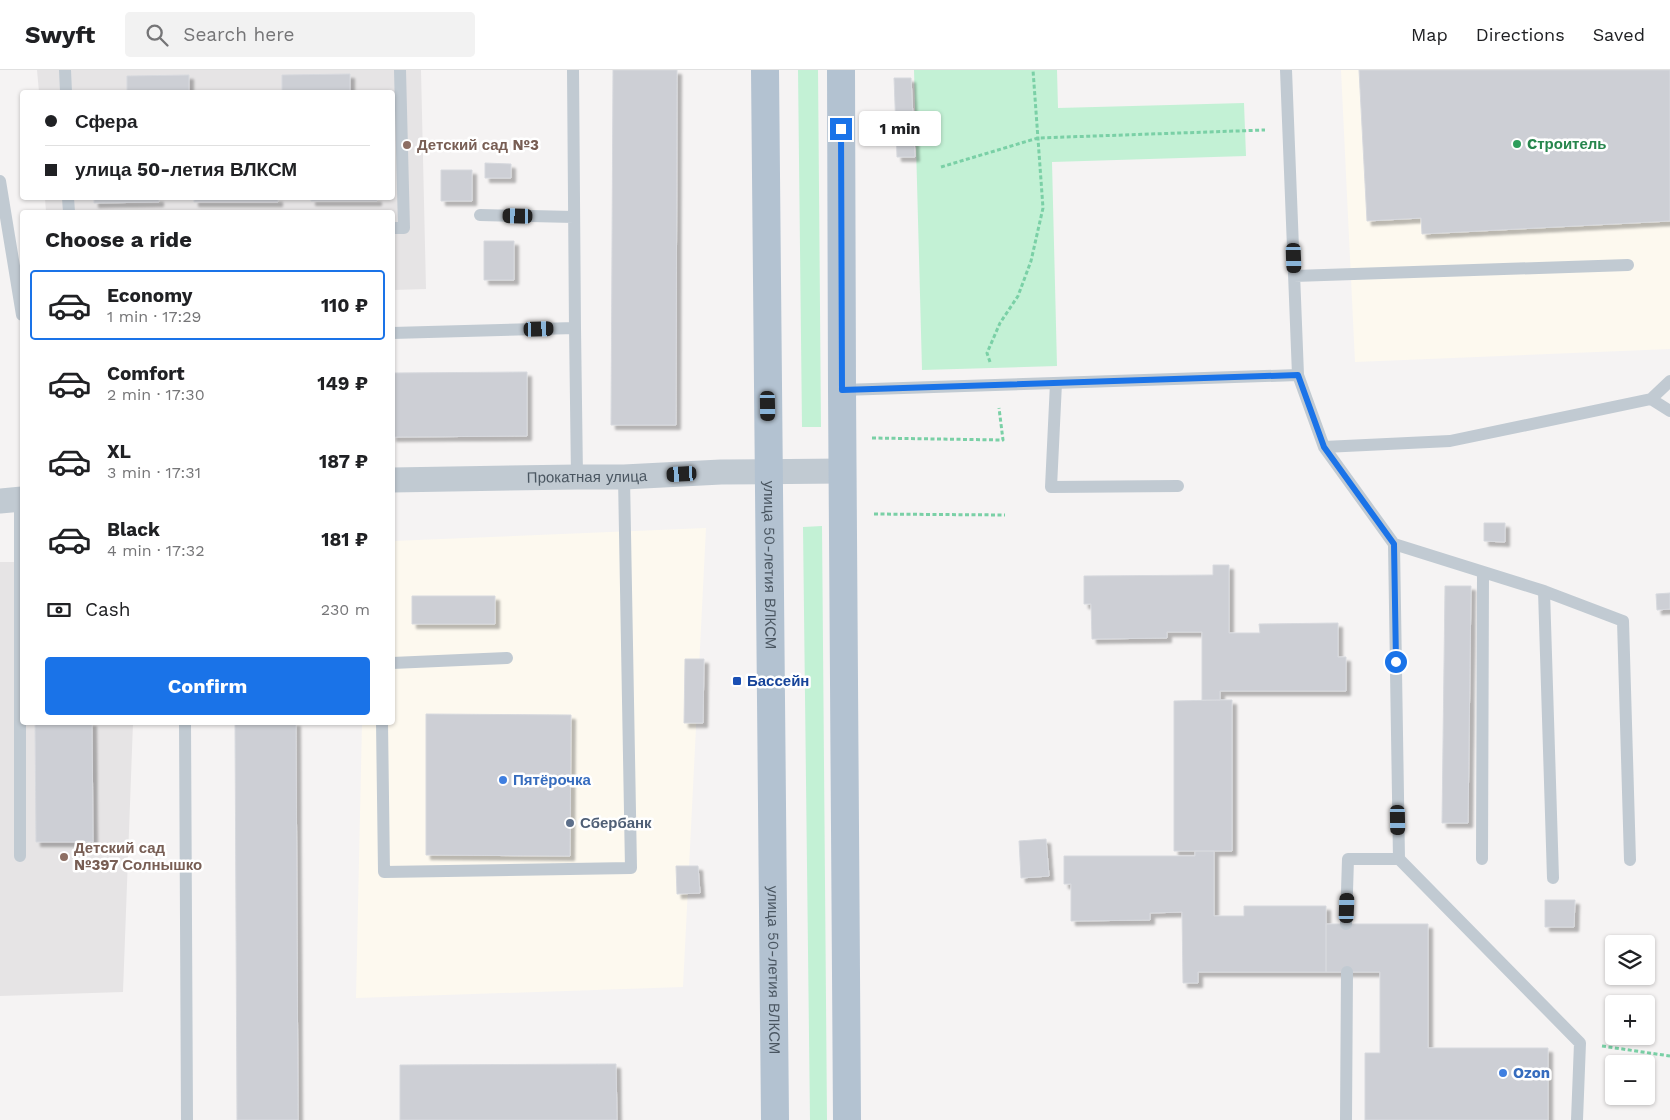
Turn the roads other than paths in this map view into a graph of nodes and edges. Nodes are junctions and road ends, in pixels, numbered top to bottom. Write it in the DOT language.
graph roads {
  1 [pos="65,70"];
  2 [pos="400,70"];
  3 [pos="573,70"];
  4 [pos="765,70"];
  5 [pos="841,70"];
  6 [pos="1286,70"];
  7 [pos="66,90"];
  8 [pos="0,181"];
  9 [pos="480,216"];
  10 [pos="574,217"];
  11 [pos="395,228"];
  12 [pos="16,238"];
  13 [pos="1628,265"];
  14 [pos="1294,276"];
  15 [pos="20,290"];
  16 [pos="575,328"];
  17 [pos="395,333"];
  18 [pos="1298,375"];
  19 [pos="1670,381"];
  20 [pos="1056,383"];
  21 [pos="842,390"];
  22 [pos="1651,399"];
  23 [pos="1670,411"];
  24 [pos="1324,447"];
  25 [pos="842,471"];
  26 [pos="768,472"];
  27 [pos="577,477"];
  28 [pos="624,477"];
  29 [pos="395,480"];
  30 [pos="1178,486"];
  31 [pos="14,500"];
  32 [pos="1394,544"];
  33 [pos="1483,572"];
  34 [pos="1544,591"];
  35 [pos="507,658"];
  36 [pos="395,663"];
  37 [pos="185,725"];
  38 [pos="382,725"];
  39 [pos="20,856"];
  40 [pos="1399,859"];
  41 [pos="1482,859"];
  42 [pos="1630,860"];
  43 [pos="1554,878"];
  44 [pos="1346,924"];
  45 [pos="1347,972"];
  46 [pos="187,1120"];
  47 [pos="775,1120"];
  48 [pos="846,1120"];
  49 [pos="1346,1120"];
  50 [pos="1577,1120"];
  1 -- 7 [label="lane"];
  2 -- 11 [label="lane"];
  3 -- 10 [label="lane"];
  4 -- 26 [label="main road, улица 50-летия ВЛКСМ"];
  5 -- 21 [label="main road"];
  6 -- 14 [label="lane"];
  8 -- 12 [label="lane"];
  9 -- 10 [label="lane"];
  10 -- 16 [label="lane"];
  12 -- 15 [label="lane"];
  13 -- 14 [label="lane"];
  14 -- 18 [label="lane"];
  16 -- 17 [label="lane"];
  16 -- 27 [label="lane"];
  18 -- 20 [label="lane"];
  18 -- 24 [label="lane"];
  19 -- 22 [label="lane"];
  20 -- 21 [label="lane"];
  20 -- 30 [label="lane"];
  21 -- 25 [label="main road"];
  22 -- 23 [label="lane"];
  22 -- 24 [label="lane"];
  24 -- 32 [label="lane"];
  25 -- 26 [label="street, Прокатная улица"];
  25 -- 48 [label="main road"];
  26 -- 28 [label="street, Прокатная улица"];
  26 -- 47 [label="main road, улица 50-летия ВЛКСМ"];
  27 -- 28 [label="street, Прокатная улица"];
  27 -- 29 [label="street, Прокатная улица"];
  28 -- 38 [label="lane"];
  31 -- 39 [label="lane"];
  32 -- 33 [label="lane"];
  32 -- 40 [label="lane"];
  33 -- 34 [label="lane"];
  33 -- 41 [label="lane"];
  34 -- 42 [label="lane"];
  34 -- 43 [label="lane"];
  35 -- 36 [label="lane"];
  37 -- 46 [label="lane"];
  40 -- 44 [label="lane"];
  40 -- 50 [label="lane"];
  45 -- 49 [label="lane"];
}
